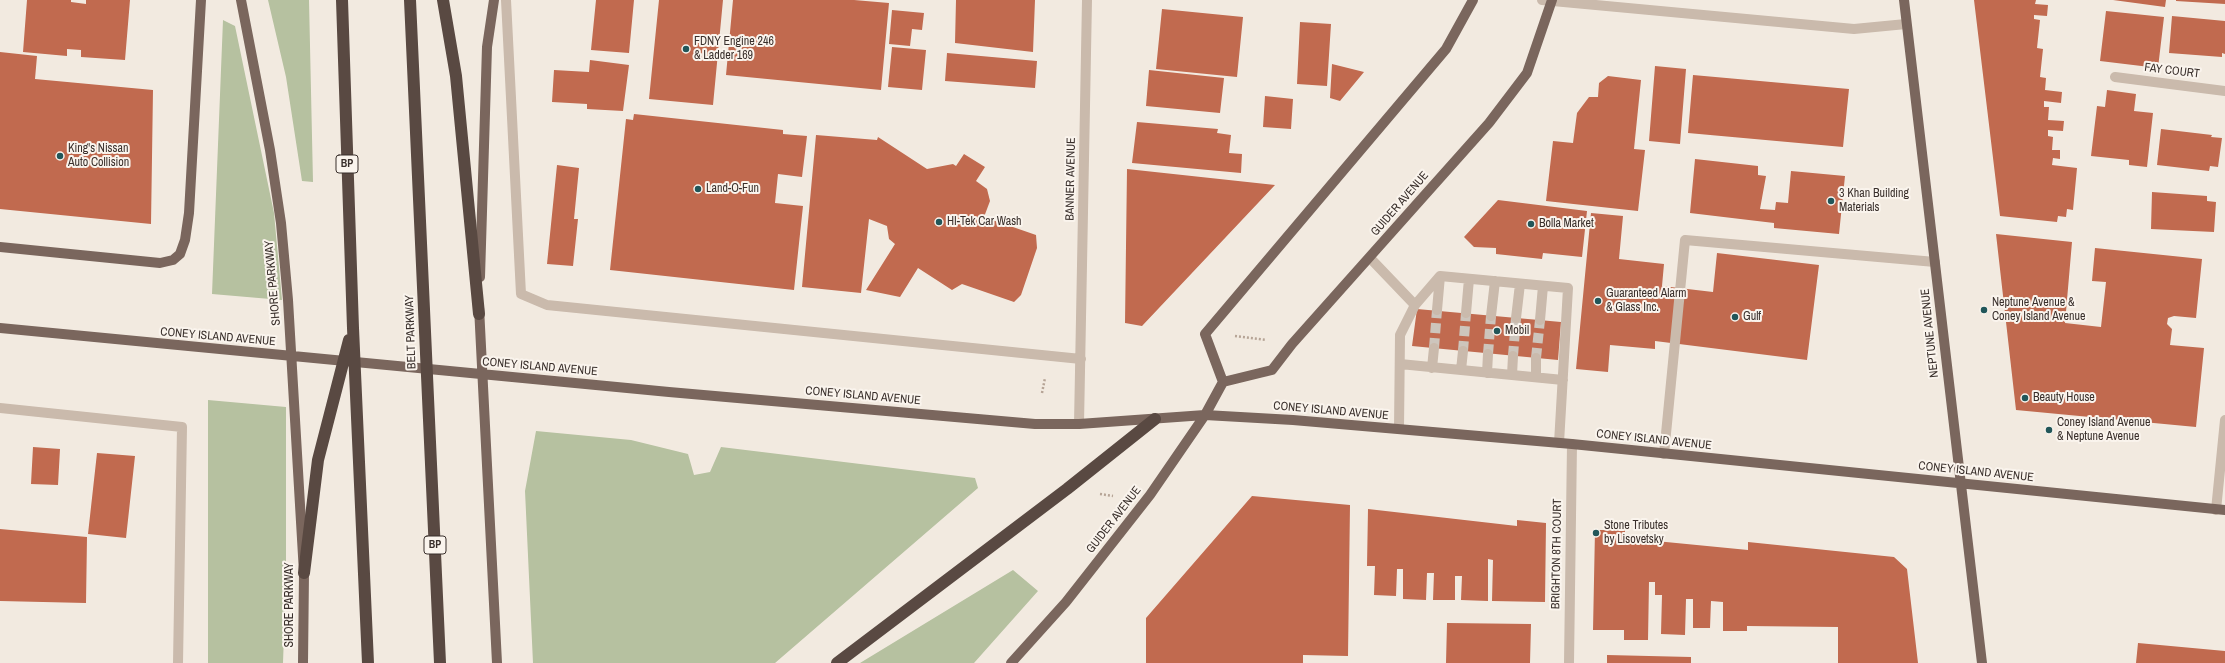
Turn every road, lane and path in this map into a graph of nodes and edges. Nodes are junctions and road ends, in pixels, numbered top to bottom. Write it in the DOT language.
graph roads {
  1 [pos="201,0"];
  2 [pos="241,0"];
  3 [pos="342,0"];
  4 [pos="410,0"];
  5 [pos="443,0"];
  6 [pos="494,0"];
  7 [pos="506,0"];
  8 [pos="1087,0"];
  9 [pos="1473,0"];
  10 [pos="1548,0"];
  11 [pos="1904,0"];
  12 [pos="1906,24"];
  13 [pos="2115,77"];
  14 [pos="2225,91"];
  15 [pos="0,247"];
  16 [pos="1370,258"];
  17 [pos="1935,262"];
  18 [pos="1440,276"];
  19 [pos="1469,279"];
  20 [pos="1495,281"];
  21 [pos="1520,284"];
  22 [pos="1543,286"];
  23 [pos="1415,305"];
  24 [pos="1437,310"];
  25 [pos="1466,313"];
  26 [pos="479,314"];
  27 [pos="1491,316"];
  28 [pos="1516,318"];
  29 [pos="1540,320"];
  30 [pos="0,328"];
  31 [pos="353,328"];
  32 [pos="1231,335"];
  33 [pos="1270,341"];
  34 [pos="1434,348"];
  35 [pos="1463,351"];
  36 [pos="1488,354"];
  37 [pos="1513,356"];
  38 [pos="1536,358"];
  39 [pos="1081,359"];
  40 [pos="1400,364"];
  41 [pos="1432,368"];
  42 [pos="1461,370"];
  43 [pos="1487,373"];
  44 [pos="1046,375"];
  45 [pos="1512,375"];
  46 [pos="1536,377"];
  47 [pos="1563,380"];
  48 [pos="1223,382"];
  49 [pos="1042,393"];
  50 [pos="0,408"];
  51 [pos="1205,415"];
  52 [pos="1155,418"];
  53 [pos="2225,420"];
  54 [pos="1079,424"];
  55 [pos="1399,429"];
  56 [pos="1559,443"];
  57 [pos="1572,444"];
  58 [pos="1664,454"];
  59 [pos="1960,484"];
  60 [pos="1095,494"];
  61 [pos="1113,496"];
  62 [pos="2220,510"];
  63 [pos="304,573"];
  64 [pos="178,663"];
  65 [pos="303,663"];
  66 [pos="368,663"];
  67 [pos="440,663"];
  68 [pos="497,663"];
  69 [pos="837,663"];
  70 [pos="1011,663"];
  71 [pos="1569,663"];
  72 [pos="1982,663"];
  1 -- 15 [label="main road"];
  2 -- 63 [label="main road, SHORE PARKWAY"];
  3 -- 31 [label="highway, BP"];
  4 -- 67 [label="highway, BELT PARKWAY / BP"];
  5 -- 26 [label="highway"];
  6 -- 26 [label="main road"];
  7 -- 39 [label="street"];
  8 -- 39 [label="street, BANNER AVENUE"];
  9 -- 48 [label="main road"];
  10 -- 12 [label="street"];
  10 -- 16 [label="main road, GUIDER AVENUE"];
  11 -- 12 [label="main road, NEPTUNE AVENUE"];
  12 -- 17 [label="main road, NEPTUNE AVENUE"];
  13 -- 14 [label="street, FAY COURT"];
  16 -- 23 [label="street"];
  16 -- 48 [label="main road, GUIDER AVENUE"];
  17 -- 58 [label="street"];
  17 -- 59 [label="main road, NEPTUNE AVENUE"];
  18 -- 19 [label="street"];
  18 -- 23 [label="street"];
  18 -- 24 [label="street"];
  19 -- 20 [label="street"];
  19 -- 25 [label="street"];
  20 -- 21 [label="street"];
  20 -- 27 [label="street"];
  21 -- 22 [label="street"];
  21 -- 28 [label="street"];
  22 -- 29 [label="street"];
  22 -- 47 [label="street"];
  23 -- 40 [label="street"];
  26 -- 68 [label="main road"];
  30 -- 54 [label="main road, CONEY ISLAND AVENUE"];
  31 -- 63 [label="highway"];
  31 -- 66 [label="highway, BP"];
  32 -- 33 [label="path"];
  34 -- 41 [label="street"];
  35 -- 42 [label="street"];
  36 -- 43 [label="street"];
  37 -- 45 [label="street"];
  38 -- 46 [label="street"];
  39 -- 54 [label="street"];
  40 -- 41 [label="street"];
  40 -- 55 [label="street"];
  41 -- 42 [label="street"];
  42 -- 43 [label="street"];
  43 -- 45 [label="street"];
  44 -- 49 [label="path"];
  45 -- 46 [label="street"];
  46 -- 47 [label="street"];
  47 -- 56 [label="street"];
  48 -- 51 [label="main road, GUIDER AVENUE"];
  50 -- 64 [label="street"];
  51 -- 52 [label="main road, CONEY ISLAND AVENUE"];
  51 -- 55 [label="main road, CONEY ISLAND AVENUE"];
  51 -- 70 [label="main road, GUIDER AVENUE"];
  52 -- 54 [label="main road, CONEY ISLAND AVENUE"];
  52 -- 69 [label="highway"];
  53 -- 62 [label="street"];
  55 -- 56 [label="main road, CONEY ISLAND AVENUE"];
  56 -- 57 [label="main road, CONEY ISLAND AVENUE"];
  57 -- 58 [label="main road, CONEY ISLAND AVENUE"];
  57 -- 71 [label="street, BRIGHTON 8TH COURT"];
  58 -- 59 [label="main road, CONEY ISLAND AVENUE"];
  59 -- 62 [label="main road, CONEY ISLAND AVENUE"];
  59 -- 72 [label="main road, NEPTUNE AVENUE"];
  60 -- 61 [label="path"];
  63 -- 65 [label="main road, SHORE PARKWAY"];
}
